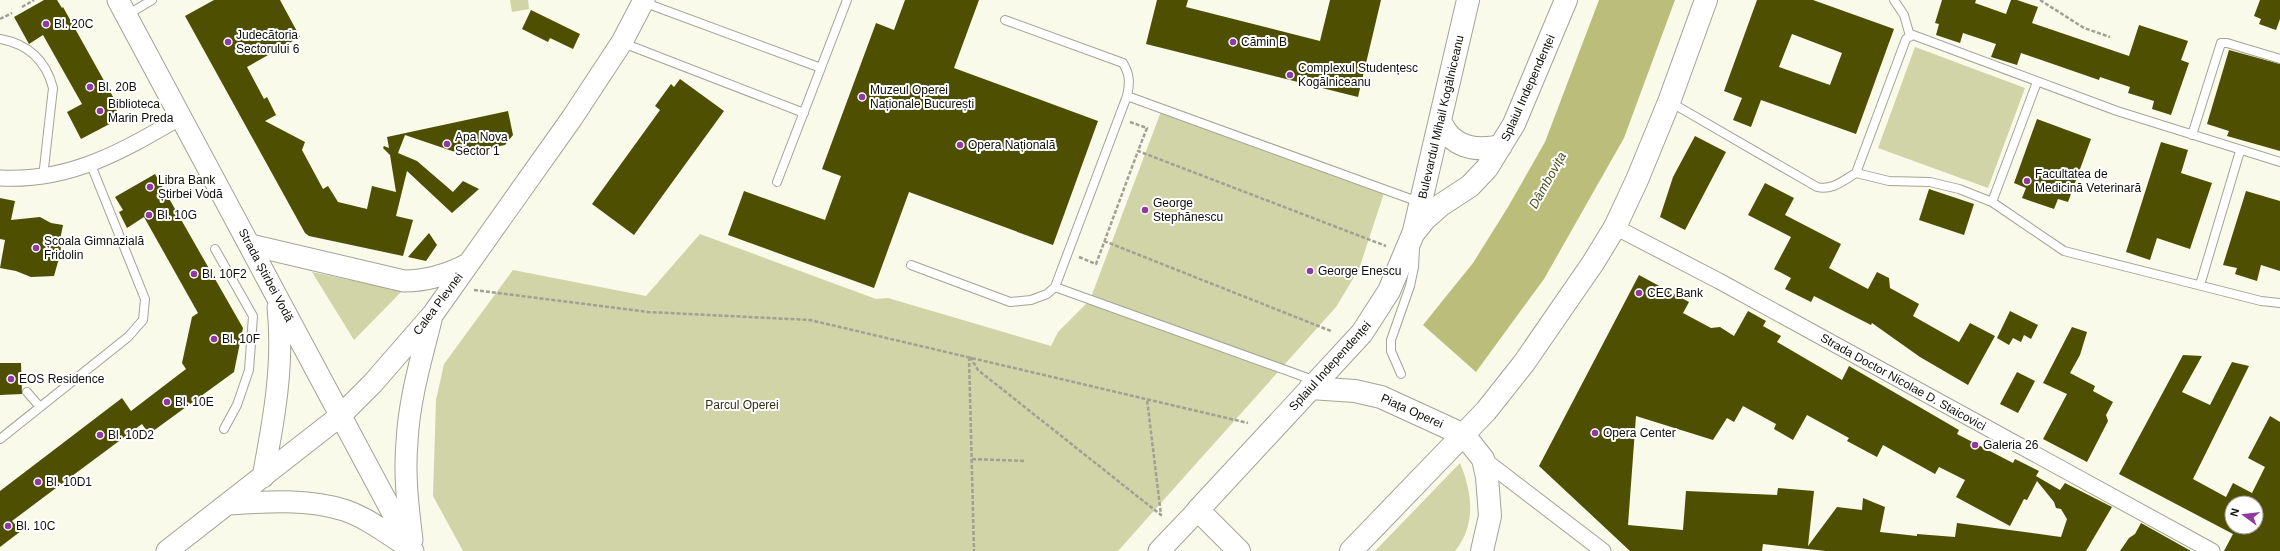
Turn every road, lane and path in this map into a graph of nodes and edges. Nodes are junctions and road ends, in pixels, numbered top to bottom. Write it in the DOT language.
graph roads {
  1 [pos="34,0"];
  2 [pos="152,0"];
  3 [pos="847,0"];
  4 [pos="1468,0"];
  5 [pos="1566,0"];
  6 [pos="1706,0"];
  7 [pos="1894,0"];
  8 [pos="2040,0"];
  9 [pos="643,1"];
  10 [pos="22,7"];
  11 [pos="122,8"];
  12 [pos="12,13"];
  13 [pos="0,19"];
  14 [pos="1005,20"];
  15 [pos="1910,36"];
  16 [pos="2110,36"];
  17 [pos="0,39"];
  18 [pos="622,42"];
  19 [pos="2280,59"];
  20 [pos="821,68"];
  21 [pos="2037,82"];
  22 [pos="1127,96"];
  23 [pos="1669,102"];
  24 [pos="804,113"];
  25 [pos="181,117"];
  26 [pos="1119,118"];
  27 [pos="1440,120"];
  28 [pos="2192,135"];
  29 [pos="1502,146"];
  30 [pos="2240,151"];
  31 [pos="1138,152"];
  32 [pos="2280,162"];
  33 [pos="91,165"];
  34 [pos="1856,173"];
  35 [pos="43,177"];
  36 [pos="0,178"];
  37 [pos="777,182"];
  38 [pos="1992,202"];
  39 [pos="1420,203"];
  40 [pos="1615,227"];
  41 [pos="1413,234"];
  42 [pos="1104,241"];
  43 [pos="251,245"];
  44 [pos="1386,246"];
  45 [pos="215,249"];
  46 [pos="1068,253"];
  47 [pos="468,264"];
  48 [pos="911,265"];
  49 [pos="2200,285"];
  50 [pos="452,287"];
  51 [pos="1055,287"];
  52 [pos="276,294"];
  53 [pos="2280,303"];
  54 [pos="433,314"];
  55 [pos="1331,332"];
  56 [pos="970,357"];
  57 [pos="1401,374"];
  58 [pos="1314,385"];
  59 [pos="27,392"];
  60 [pos="1147,399"];
  61 [pos="1494,401"];
  62 [pos="40,407"];
  63 [pos="340,416"];
  64 [pos="1248,423"];
  65 [pos="224,429"];
  66 [pos="1464,435"];
  67 [pos="0,439"];
  68 [pos="972,458"];
  69 [pos="1483,459"];
  70 [pos="1025,461"];
  71 [pos="263,477"];
  72 [pos="228,504"];
  73 [pos="1198,510"];
  74 [pos="167,551"];
  75 [pos="413,551"];
  76 [pos="972,551"];
  77 [pos="1160,551"];
  78 [pos="1238,551"];
  79 [pos="1352,551"];
  80 [pos="1482,551"];
  81 [pos="1603,551"];
  82 [pos="2212,551"];
  1 -- 10 [label="path"];
  2 -- 11 [label="lane"];
  3 -- 20 [label="lane"];
  4 -- 27 [label="main road, Bulevardul Mihail Kogălniceanu"];
  5 -- 29 [label="main road, Splaiul Independenței"];
  6 -- 23 [label="main road"];
  7 -- 15 [label="lane"];
  8 -- 16 [label="path"];
  9 -- 18 [label="main road, Calea Plevnei"];
  9 -- 20 [label="lane"];
  11 -- 25 [label="main road, Strada Știrbei Vodă"];
  12 -- 13 [label="path"];
  14 -- 22 [label="lane"];
  15 -- 21 [label="lane"];
  15 -- 34 [label="lane"];
  17 -- 35 [label="lane"];
  18 -- 24 [label="lane"];
  18 -- 47 [label="main road, Calea Plevnei"];
  19 -- 28 [label="lane"];
  20 -- 24 [label="lane"];
  21 -- 28 [label="lane"];
  21 -- 38 [label="lane"];
  22 -- 26 [label="lane"];
  22 -- 39 [label="lane"];
  23 -- 34 [label="lane"];
  23 -- 40 [label="main road"];
  24 -- 37 [label="lane"];
  25 -- 33 [label="street"];
  25 -- 43 [label="main road, Strada Știrbei Vodă"];
  26 -- 31 [label="path"];
  26 -- 46 [label="lane"];
  27 -- 29 [label="main road"];
  27 -- 39 [label="main road, Bulevardul Mihail Kogălniceanu"];
  28 -- 30 [label="lane"];
  29 -- 41 [label="main road, Splaiul Independenței"];
  30 -- 32 [label="lane"];
  30 -- 49 [label="lane"];
  31 -- 42 [label="path"];
  31 -- 44 [label="path"];
  33 -- 35 [label="street"];
  33 -- 62 [label="lane"];
  34 -- 38 [label="lane"];
  35 -- 36 [label="street"];
  38 -- 49 [label="lane"];
  39 -- 41 [label="main road, Bulevardul Mihail Kogălniceanu"];
  40 -- 61 [label="main road"];
  40 -- 82 [label="street, Strada Doctor Nicolae D. Staicovici"];
  41 -- 57 [label="lane"];
  41 -- 58 [label="main road, Splaiul Independenței"];
  42 -- 46 [label="path"];
  42 -- 55 [label="path"];
  43 -- 47 [label="main road"];
  43 -- 52 [label="main road, Strada Știrbei Vodă"];
  45 -- 65 [label="lane"];
  46 -- 51 [label="lane"];
  47 -- 50 [label="main road, Calea Plevnei"];
  48 -- 51 [label="lane"];
  49 -- 53 [label="lane"];
  50 -- 54 [label="main road, Calea Plevnei"];
  50 -- 56 [label="path"];
  51 -- 58 [label="lane"];
  52 -- 63 [label="main road, Strada Știrbei Vodă"];
  52 -- 71 [label="main road"];
  54 -- 63 [label="main road, Calea Plevnei"];
  54 -- 75 [label="main road"];
  56 -- 60 [label="path"];
  56 -- 60 [label="path"];
  56 -- 68 [label="path"];
  58 -- 66 [label="main road, Piața Operei"];
  58 -- 73 [label="main road, Splaiul Independenței"];
  59 -- 62 [label="lane"];
  60 -- 64 [label="path"];
  61 -- 66 [label="main road"];
  61 -- 69 [label="main road"];
  62 -- 67 [label="lane"];
  63 -- 71 [label="main road, Calea Plevnei"];
  63 -- 75 [label="main road, Strada Știrbei Vodă"];
  66 -- 69 [label="main road"];
  66 -- 79 [label="main road"];
  68 -- 70 [label="path"];
  68 -- 76 [label="path"];
  69 -- 80 [label="main road"];
  69 -- 81 [label="street"];
  71 -- 72 [label="main road, Calea Plevnei"];
  72 -- 74 [label="main road, Calea Plevnei"];
  72 -- 75 [label="main road"];
  73 -- 77 [label="main road, Splaiul Independenței"];
  73 -- 78 [label="main road"];
}
